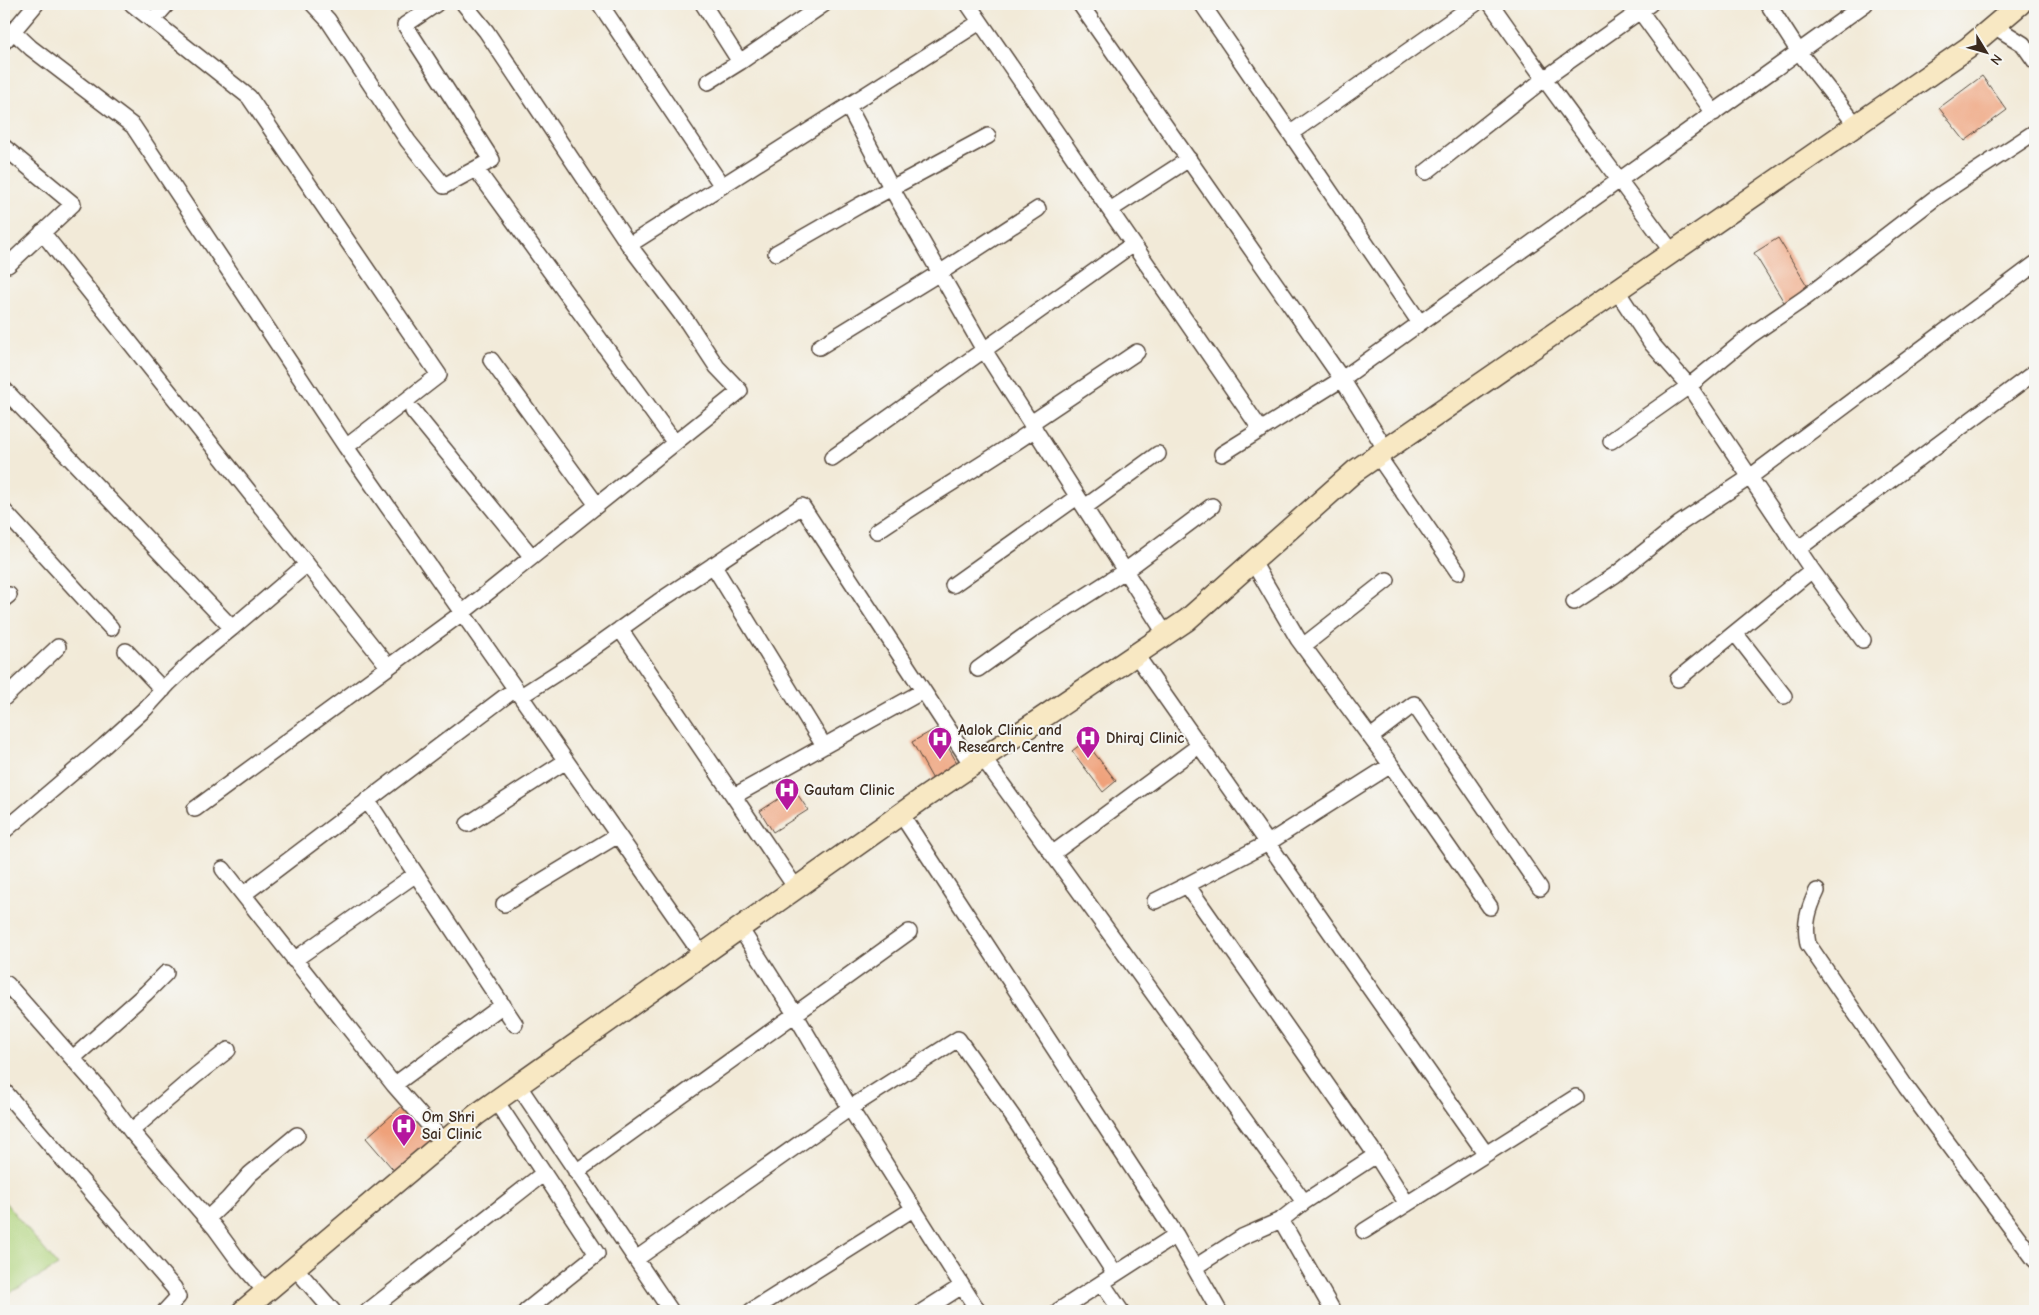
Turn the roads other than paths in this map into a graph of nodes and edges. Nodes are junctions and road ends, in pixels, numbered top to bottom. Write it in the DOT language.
graph roads {
  1 [pos="36,4"];
  2 [pos="132,4"];
  3 [pos="167,4"];
  4 [pos="313,4"];
  5 [pos="436,4"];
  6 [pos="464,4"];
  7 [pos="600,4"];
  8 [pos="703,4"];
  9 [pos="824,4"];
  10 [pos="968,4"];
  11 [pos="1080,4"];
  12 [pos="1202,4"];
  13 [pos="1475,4"];
  14 [pos="1491,4"];
  15 [pos="1768,4"];
  16 [pos="1865,4"];
  17 [pos="2020,4"];
  18 [pos="1645,7"];
  19 [pos="154,19"];
  20 [pos="980,22"];
  21 [pos="1994,26"];
  22 [pos="8,36"];
  23 [pos="1799,52"];
  24 [pos="2035,61"];
  25 [pos="740,62"];
  26 [pos="1544,79"];
  27 [pos="708,82"];
  28 [pos="848,106"];
  29 [pos="1714,113"];
  30 [pos="1856,125"];
  31 [pos="2035,132"];
  32 [pos="1290,133"];
  33 [pos="988,136"];
  34 [pos="4,147"];
  35 [pos="1189,159"];
  36 [pos="476,169"];
  37 [pos="1426,172"];
  38 [pos="1620,180"];
  39 [pos="722,186"];
  40 [pos="892,189"];
  41 [pos="1038,209"];
  42 [pos="1110,210"];
  43 [pos="42,232"];
  44 [pos="1133,244"];
  45 [pos="629,245"];
  46 [pos="1672,252"];
  47 [pos="776,253"];
  48 [pos="4,262"];
  49 [pos="2035,264"];
  50 [pos="941,272"];
  51 [pos="1617,290"];
  52 [pos="1420,323"];
  53 [pos="819,347"];
  54 [pos="984,350"];
  55 [pos="1137,352"];
  56 [pos="491,360"];
  57 [pos="2035,372"];
  58 [pos="1342,379"];
  59 [pos="1690,386"];
  60 [pos="4,389"];
  61 [pos="414,411"];
  62 [pos="1033,426"];
  63 [pos="1261,430"];
  64 [pos="1611,441"];
  65 [pos="674,443"];
  66 [pos="346,447"];
  67 [pos="1382,453"];
  68 [pos="1158,454"];
  69 [pos="1222,454"];
  70 [pos="832,458"];
  71 [pos="1750,477"];
  72 [pos="1081,502"];
  73 [pos="597,505"];
  74 [pos="1212,506"];
  75 [pos="4,511"];
  76 [pos="877,531"];
  77 [pos="1798,549"];
  78 [pos="532,557"];
  79 [pos="1252,562"];
  80 [pos="307,564"];
  81 [pos="713,565"];
  82 [pos="1812,570"];
  83 [pos="1126,572"];
  84 [pos="1458,572"];
  85 [pos="1387,580"];
  86 [pos="953,585"];
  87 [pos="1574,602"];
  88 [pos="462,613"];
  89 [pos="111,628"];
  90 [pos="232,628"];
  91 [pos="620,629"];
  92 [pos="1735,633"];
  93 [pos="1166,635"];
  94 [pos="1863,640"];
  95 [pos="1303,646"];
  96 [pos="58,647"];
  97 [pos="126,651"];
  98 [pos="1136,655"];
  99 [pos="388,666"];
  100 [pos="978,669"];
  101 [pos="1678,679"];
  102 [pos="163,690"];
  103 [pos="923,691"];
  104 [pos="518,692"];
  105 [pos="1784,696"];
  106 [pos="4,698"];
  107 [pos="1371,737"];
  108 [pos="1200,745"];
  109 [pos="824,746"];
  110 [pos="566,761"];
  111 [pos="978,762"];
  112 [pos="1391,765"];
  113 [pos="734,796"];
  114 [pos="367,800"];
  115 [pos="195,809"];
  116 [pos="901,814"];
  117 [pos="468,824"];
  118 [pos="4,831"];
  119 [pos="618,835"];
  120 [pos="1268,843"];
  121 [pos="1052,854"];
  122 [pos="223,869"];
  123 [pos="416,874"];
  124 [pos="1187,885"];
  125 [pos="796,888"];
  126 [pos="1540,888"];
  127 [pos="1817,892"];
  128 [pos="244,894"];
  129 [pos="1155,901"];
  130 [pos="504,904"];
  131 [pos="1490,907"];
  132 [pos="740,928"];
  133 [pos="909,932"];
  134 [pos="702,955"];
  135 [pos="294,960"];
  136 [pos="166,973"];
  137 [pos="4,987"];
  138 [pos="503,1006"];
  139 [pos="795,1014"];
  140 [pos="515,1024"];
  141 [pos="228,1050"];
  142 [pos="73,1058"];
  143 [pos="394,1085"];
  144 [pos="518,1085"];
  145 [pos="4,1090"];
  146 [pos="1576,1097"];
  147 [pos="496,1101"];
  148 [pos="850,1108"];
  149 [pos="131,1131"];
  150 [pos="297,1135"];
  151 [pos="444,1142"];
  152 [pos="1486,1154"];
  153 [pos="1376,1155"];
  154 [pos="576,1172"];
  155 [pos="544,1173"];
  156 [pos="1304,1202"];
  157 [pos="1407,1204"];
  158 [pos="913,1209"];
  159 [pos="207,1219"];
  160 [pos="1281,1220"];
  161 [pos="1364,1231"];
  162 [pos="1176,1235"];
  163 [pos="636,1259"];
  164 [pos="2035,1260"];
  165 [pos="1194,1266"];
  166 [pos="295,1268"];
  167 [pos="1109,1279"];
  168 [pos="962,1286"];
  169 [pos="266,1292"];
  170 [pos="165,1311"];
  171 [pos="243,1311"];
  172 [pos="333,1311"];
  173 [pos="368,1311"];
  174 [pos="526,1311"];
  175 [pos="671,1311"];
  176 [pos="751,1311"];
  177 [pos="923,1311"];
  178 [pos="978,1311"];
  179 [pos="1058,1311"];
  180 [pos="1121,1311"];
  181 [pos="1219,1311"];
  182 [pos="1333,1311"];
  1 -- 22 [label="street"];
  2 -- 19 [label="street"];
  3 -- 19 [label="street"];
  4 -- 36 [label="street"];
  5 -- 36 [label="street"];
  6 -- 45 [label="street"];
  7 -- 39 [label="street"];
  8 -- 25 [label="street"];
  9 -- 25 [label="street"];
  10 -- 20 [label="street"];
  11 -- 35 [label="street"];
  12 -- 32 [label="street"];
  13 -- 32 [label="street"];
  14 -- 26 [label="street"];
  15 -- 23 [label="street"];
  16 -- 23 [label="street"];
  17 -- 21 [label="street"];
  18 -- 26 [label="street"];
  18 -- 29 [label="street"];
  19 -- 66 [label="street"];
  20 -- 28 [label="street"];
  20 -- 42 [label="street"];
  21 -- 24 [label="street"];
  21 -- 30 [label="street"];
  22 -- 66 [label="street"];
  23 -- 29 [label="street"];
  23 -- 30 [label="street"];
  25 -- 27 [label="street"];
  26 -- 37 [label="street"];
  26 -- 38 [label="street"];
  28 -- 39 [label="street"];
  28 -- 40 [label="street"];
  29 -- 38 [label="street"];
  30 -- 46 [label="street"];
  31 -- 59 [label="street"];
  32 -- 52 [label="street"];
  33 -- 40 [label="street"];
  34 -- 43 [label="street"];
  35 -- 42 [label="street"];
  35 -- 58 [label="street"];
  36 -- 65 [label="street"];
  38 -- 46 [label="street"];
  38 -- 52 [label="street"];
  39 -- 45 [label="street"];
  40 -- 47 [label="street"];
  40 -- 50 [label="street"];
  41 -- 50 [label="street"];
  42 -- 44 [label="street"];
  43 -- 48 [label="street"];
  43 -- 80 [label="street"];
  44 -- 54 [label="street"];
  44 -- 63 [label="street"];
  45 -- 65 [label="street"];
  46 -- 51 [label="street"];
  49 -- 71 [label="street"];
  50 -- 53 [label="street"];
  50 -- 54 [label="street"];
  51 -- 59 [label="street"];
  51 -- 67 [label="street"];
  52 -- 58 [label="street"];
  54 -- 62 [label="street"];
  54 -- 70 [label="street"];
  55 -- 62 [label="street"];
  56 -- 73 [label="street"];
  57 -- 77 [label="street"];
  58 -- 63 [label="street"];
  58 -- 67 [label="street"];
  59 -- 64 [label="street"];
  59 -- 71 [label="street"];
  60 -- 90 [label="street"];
  61 -- 78 [label="street"];
  62 -- 72 [label="street"];
  62 -- 76 [label="street"];
  63 -- 69 [label="street"];
  65 -- 73 [label="street"];
  66 -- 88 [label="street"];
  67 -- 79 [label="street"];
  67 -- 84 [label="street"];
  68 -- 72 [label="street"];
  71 -- 77 [label="street"];
  71 -- 87 [label="street"];
  72 -- 83 [label="street"];
  72 -- 86 [label="street"];
  73 -- 78 [label="street"];
  74 -- 83 [label="street"];
  75 -- 89 [label="street"];
  77 -- 82 [label="street"];
  78 -- 88 [label="street"];
  79 -- 93 [label="street"];
  79 -- 95 [label="street"];
  80 -- 90 [label="street"];
  80 -- 99 [label="street"];
  81 -- 91 [label="street"];
  81 -- 103 [label="street"];
  81 -- 109 [label="street"];
  82 -- 92 [label="street"];
  82 -- 94 [label="street"];
  83 -- 93 [label="street"];
  83 -- 100 [label="street"];
  85 -- 95 [label="street"];
  88 -- 99 [label="street"];
  88 -- 104 [label="street"];
  90 -- 102 [label="street"];
  91 -- 104 [label="street"];
  91 -- 113 [label="street"];
  92 -- 101 [label="street"];
  92 -- 105 [label="street"];
  93 -- 98 [label="street"];
  95 -- 107 [label="street"];
  96 -- 106 [label="street"];
  97 -- 102 [label="street"];
  98 -- 108 [label="street"];
  98 -- 111 [label="street"];
  99 -- 115 [label="street"];
  102 -- 118 [label="street"];
  103 -- 109 [label="street"];
  103 -- 111 [label="street"];
  104 -- 110 [label="street"];
  104 -- 114 [label="street"];
  107 -- 112 [label="street"];
  107 -- 126 [label="street"];
  108 -- 120 [label="street"];
  108 -- 121 [label="street"];
  109 -- 113 [label="street"];
  110 -- 117 [label="street"];
  110 -- 119 [label="street"];
  111 -- 116 [label="street"];
  111 -- 121 [label="street"];
  112 -- 120 [label="street"];
  112 -- 131 [label="street"];
  113 -- 125 [label="street"];
  114 -- 123 [label="street"];
  114 -- 128 [label="street"];
  116 -- 125 [label="street"];
  116 -- 162 [label="street"];
  119 -- 130 [label="street"];
  119 -- 134 [label="street"];
  120 -- 124 [label="street"];
  120 -- 152 [label="street"];
  121 -- 156 [label="street"];
  122 -- 128 [label="street"];
  123 -- 135 [label="street"];
  123 -- 138 [label="street"];
  124 -- 129 [label="street"];
  124 -- 153 [label="street"];
  125 -- 132 [label="street"];
  127 -- 164 [label="street"];
  128 -- 135 [label="street"];
  132 -- 134 [label="street"];
  132 -- 139 [label="street"];
  133 -- 139 [label="street"];
  134 -- 144 [label="street"];
  135 -- 143 [label="street"];
  136 -- 142 [label="street"];
  137 -- 142 [label="street"];
  138 -- 140 [label="street"];
  138 -- 143 [label="street"];
  139 -- 148 [label="street"];
  139 -- 154 [label="street"];
  141 -- 149 [label="street"];
  142 -- 149 [label="street"];
  143 -- 151 [label="street"];
  144 -- 147 [label="street"];
  144 -- 154 [label="street"];
  145 -- 170 [label="street"];
  146 -- 152 [label="street"];
  147 -- 151 [label="street"];
  147 -- 155 [label="street"];
  148 -- 158 [label="street"];
  148 -- 163 [label="street"];
  148 -- 167 [label="street"];
  149 -- 159 [label="street"];
  150 -- 159 [label="street"];
  151 -- 166 [label="street"];
  152 -- 157 [label="street"];
  153 -- 156 [label="street"];
  153 -- 157 [label="street"];
  154 -- 163 [label="street"];
  155 -- 173 [label="street"];
  155 -- 174 [label="street"];
  156 -- 160 [label="street"];
  157 -- 161 [label="street"];
  158 -- 168 [label="street"];
  158 -- 176 [label="street"];
  159 -- 169 [label="street"];
  160 -- 165 [label="street"];
  160 -- 182 [label="street"];
  162 -- 165 [label="street"];
  162 -- 167 [label="street"];
  163 -- 175 [label="street"];
  165 -- 181 [label="street"];
  166 -- 169 [label="street"];
  166 -- 172 [label="street"];
  167 -- 179 [label="street"];
  167 -- 180 [label="street"];
  168 -- 177 [label="street"];
  168 -- 178 [label="street"];
  169 -- 171 [label="street"];
}
